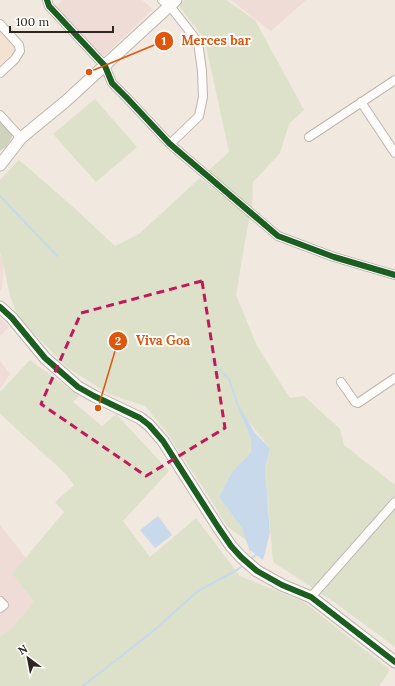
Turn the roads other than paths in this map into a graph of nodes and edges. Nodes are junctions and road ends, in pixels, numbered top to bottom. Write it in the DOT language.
graph roads {
  1 [pos="48,0"];
  2 [pos="169,2"];
  3 [pos="0,24"];
  4 [pos="104,66"];
  5 [pos="0,73"];
  6 [pos="395,80"];
  7 [pos="362,102"];
  8 [pos="0,115"];
  9 [pos="309,137"];
  10 [pos="21,138"];
  11 [pos="170,144"];
  12 [pos="395,153"];
  13 [pos="0,165"];
  14 [pos="395,276"];
  15 [pos="0,308"];
  16 [pos="395,378"];
  17 [pos="341,382"];
  18 [pos="395,502"];
  19 [pos="311,597"];
  20 [pos="0,601"];
  21 [pos="0,608"];
  22 [pos="395,662"];
  1 -- 4 [label="street"];
  2 -- 4 [label="street"];
  2 -- 11 [label="street"];
  3 -- 5 [label="street"];
  4 -- 10 [label="street"];
  4 -- 11 [label="street"];
  6 -- 7 [label="street"];
  7 -- 9 [label="street"];
  7 -- 12 [label="street"];
  8 -- 10 [label="street"];
  10 -- 13 [label="street"];
  11 -- 14 [label="street"];
  15 -- 19 [label="street"];
  16 -- 17 [label="street"];
  18 -- 19 [label="street"];
  19 -- 22 [label="street"];
  20 -- 21 [label="street"];
}
